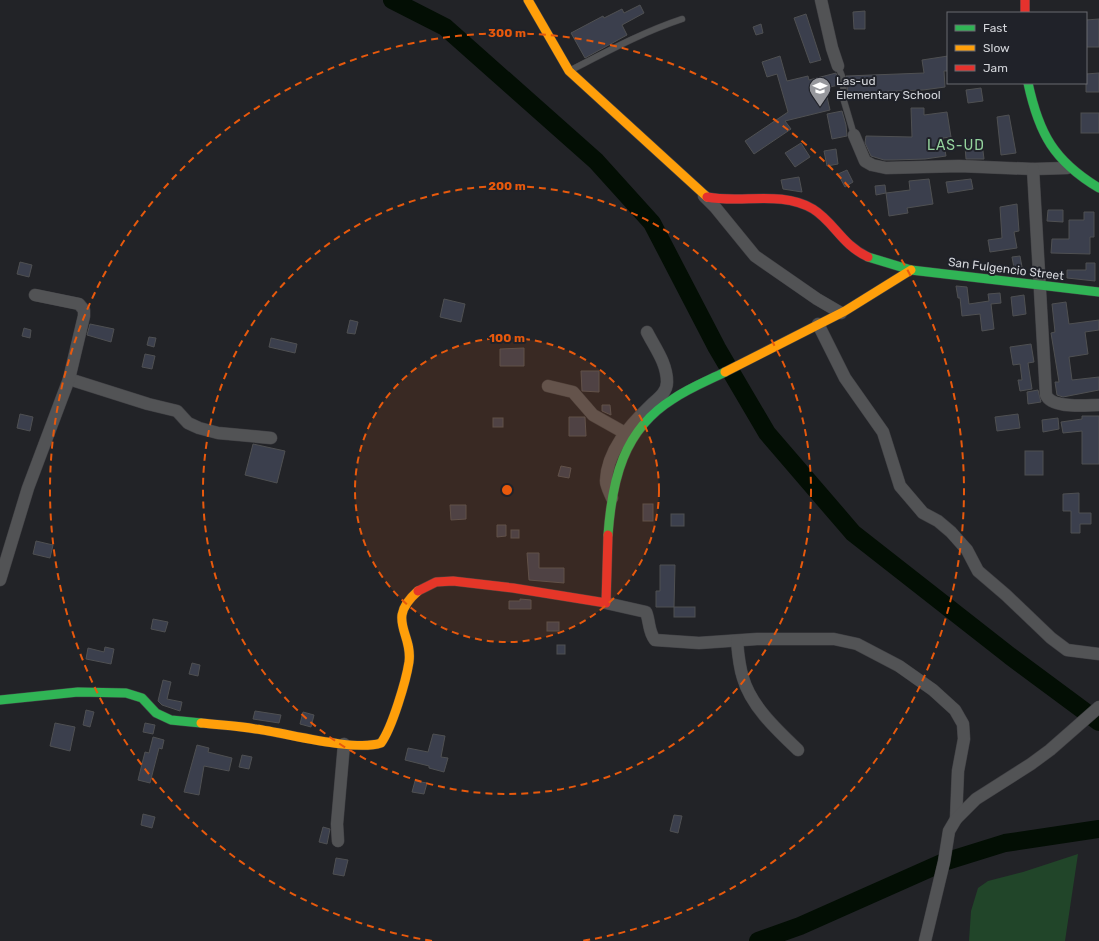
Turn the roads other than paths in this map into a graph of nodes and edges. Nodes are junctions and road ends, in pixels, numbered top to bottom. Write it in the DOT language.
graph roads {
  1 [pos="528,0"];
  2 [pos="821,0"];
  3 [pos="1025,0"];
  4 [pos="1025,12"];
  5 [pos="682,19"];
  6 [pos="838,66"];
  7 [pos="569,72"];
  8 [pos="1028,84"];
  9 [pos="854,135"];
  10 [pos="1067,168"];
  11 [pos="1033,169"];
  12 [pos="1099,188"];
  13 [pos="704,196"];
  14 [pos="911,270"];
  15 [pos="1041,284"];
  16 [pos="1099,292"];
  17 [pos="35,295"];
  18 [pos="841,313"];
  19 [pos="814,326"];
  20 [pos="647,332"];
  21 [pos="69,380"];
  22 [pos="548,386"];
  23 [pos="1099,405"];
  24 [pos="625,434"];
  25 [pos="271,438"];
  26 [pos="612,499"];
  27 [pos="0,580"];
  28 [pos="606,603"];
  29 [pos="737,641"];
  30 [pos="1099,654"];
  31 [pos="0,700"];
  32 [pos="1099,707"];
  33 [pos="344,744"];
  34 [pos="798,750"];
  35 [pos="956,819"];
  36 [pos="338,841"];
  37 [pos="925,941"];
  1 -- 7 [label="main road"];
  2 -- 6 [label="street"];
  3 -- 4 [label="main road"];
  5 -- 7 [label="lane"];
  6 -- 9 [label="lane"];
  7 -- 13 [label="main road"];
  8 -- 10 [label="main road"];
  9 -- 11 [label="street"];
  10 -- 11 [label="street"];
  10 -- 12 [label="main road"];
  11 -- 15 [label="street"];
  13 -- 14 [label="main road, San Fulgencio Street"];
  13 -- 18 [label="street"];
  14 -- 15 [label="main road, San Fulgencio Street"];
  14 -- 18 [label="main road"];
  15 -- 16 [label="main road, San Fulgencio Street"];
  15 -- 23 [label="street"];
  17 -- 21 [label="street"];
  18 -- 19 [label="main road"];
  19 -- 26 [label="main road"];
  19 -- 30 [label="street"];
  20 -- 24 [label="street"];
  21 -- 25 [label="street"];
  21 -- 27 [label="street"];
  22 -- 24 [label="street"];
  24 -- 26 [label="street"];
  26 -- 28 [label="main road"];
  28 -- 29 [label="street"];
  28 -- 33 [label="main road"];
  29 -- 34 [label="street"];
  29 -- 35 [label="street"];
  31 -- 33 [label="main road"];
  32 -- 35 [label="street"];
  33 -- 36 [label="street"];
  35 -- 37 [label="street"];
}
